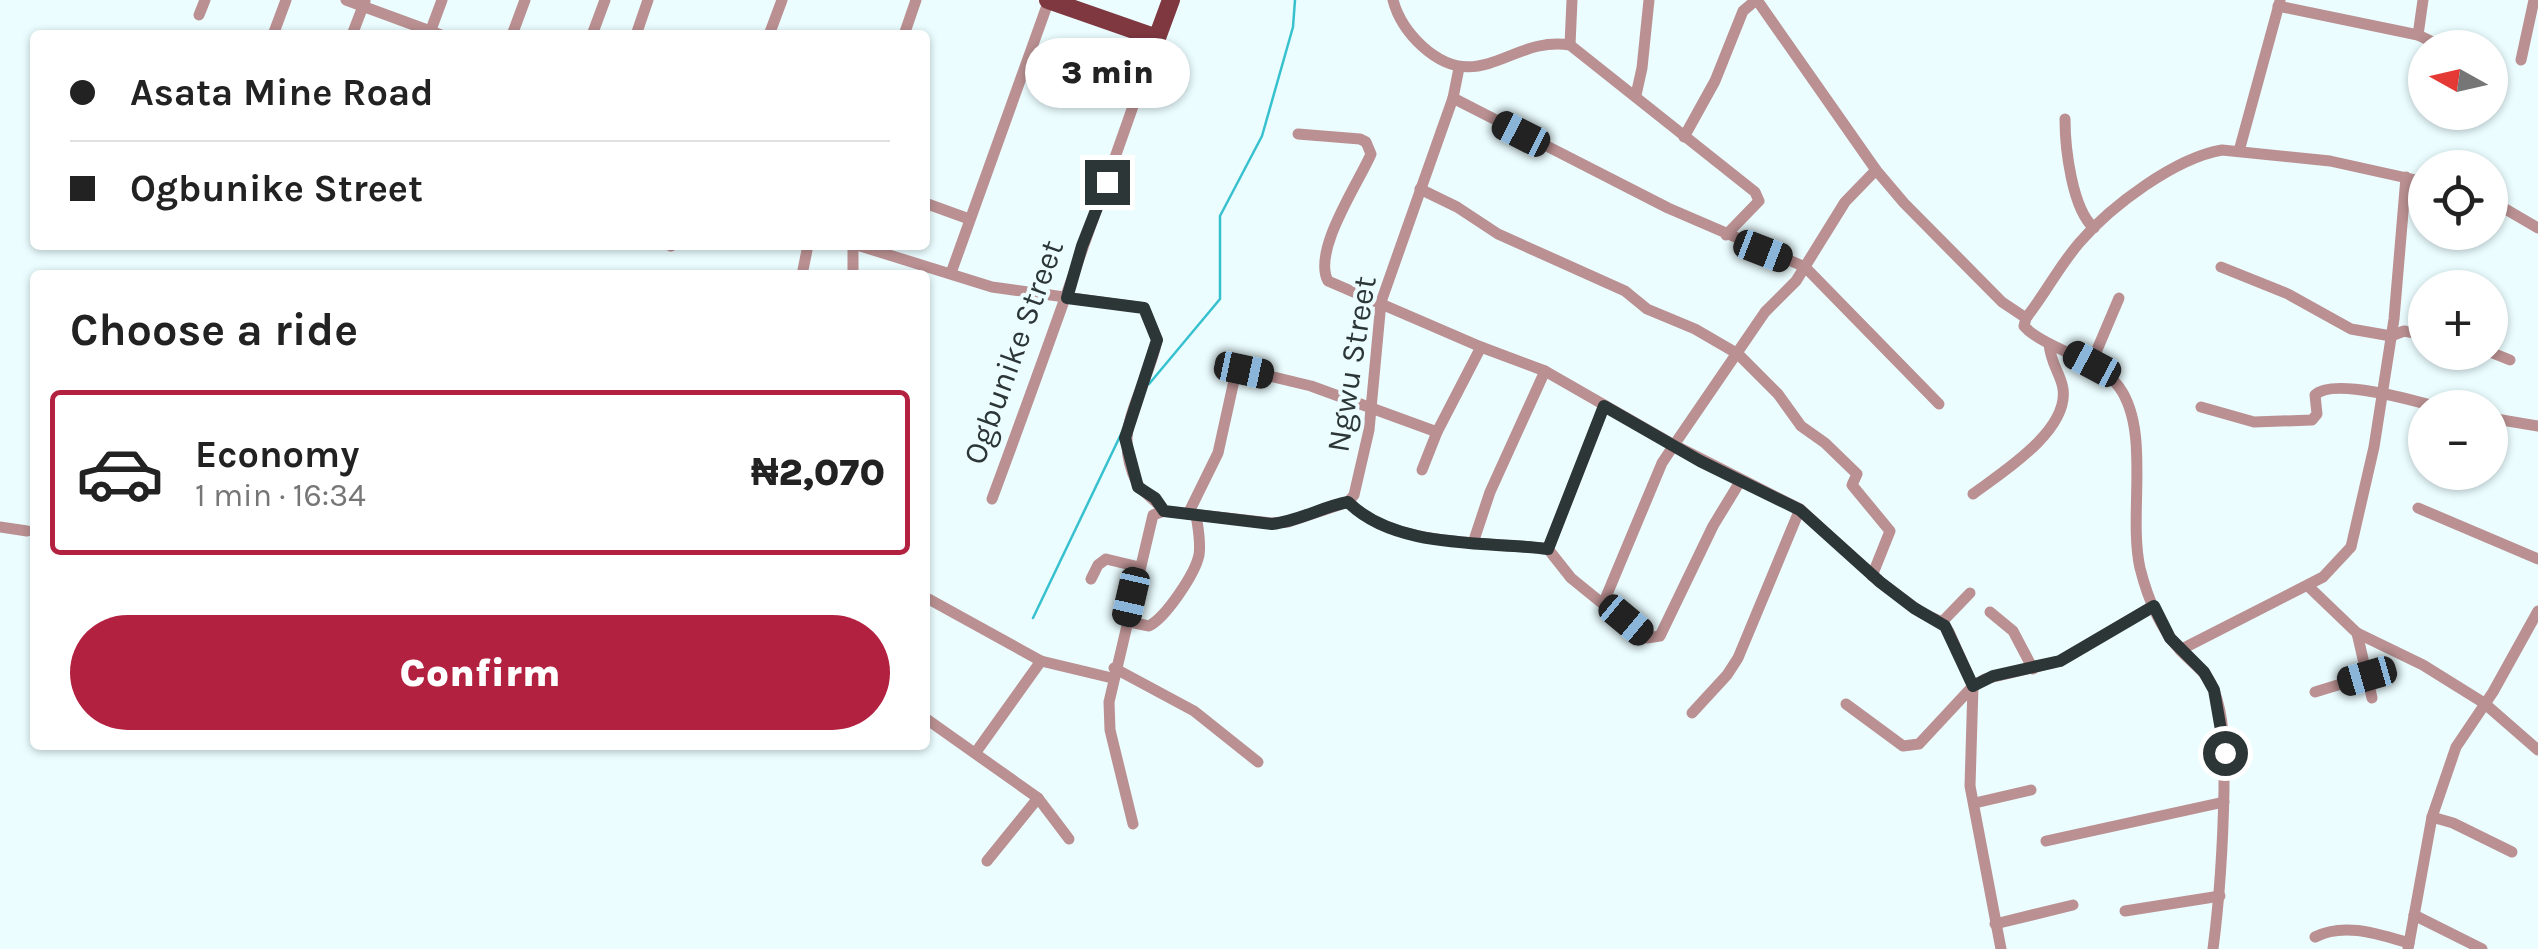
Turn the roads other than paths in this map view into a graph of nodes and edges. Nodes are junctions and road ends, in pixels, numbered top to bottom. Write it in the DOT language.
graph roads {
  1 [pos="205,0"];
  2 [pos="286,0"];
  3 [pos="346,0"];
  4 [pos="442,0"];
  5 [pos="525,0"];
  6 [pos="604,0"];
  7 [pos="648,0"];
  8 [pos="782,0"];
  9 [pos="916,0"];
  10 [pos="1048,0"];
  11 [pos="1172,0"];
  12 [pos="1393,0"];
  13 [pos="1572,0"];
  14 [pos="1649,0"];
  15 [pos="1757,0"];
  16 [pos="2423,0"];
  17 [pos="2534,0"];
  18 [pos="364,3"];
  19 [pos="2279,3"];
  20 [pos="199,15"];
  21 [pos="275,30"];
  22 [pos="354,30"];
  23 [pos="425,30"];
  24 [pos="435,30"];
  25 [pos="514,30"];
  26 [pos="594,30"];
  27 [pos="638,30"];
  28 [pos="771,30"];
  29 [pos="906,30"];
  30 [pos="2419,30"];
  31 [pos="2408,33"];
  32 [pos="1158,38"];
  33 [pos="1570,45"];
  34 [pos="2522,60"];
  35 [pos="1459,68"];
  36 [pos="1636,95"];
  37 [pos="1453,98"];
  38 [pos="2065,119"];
  39 [pos="1298,134"];
  40 [pos="1684,137"];
  41 [pos="2238,152"];
  42 [pos="1876,170"];
  43 [pos="2406,178"];
  44 [pos="1420,189"];
  45 [pos="930,205"];
  46 [pos="2508,210"];
  47 [pos="969,218"];
  48 [pos="2094,228"];
  49 [pos="2538,228"];
  50 [pos="1726,235"];
  51 [pos="869,250"];
  52 [pos="1805,267"];
  53 [pos="2221,267"];
  54 [pos="951,273"];
  55 [pos="1067,298"];
  56 [pos="2119,298"];
  57 [pos="1382,302"];
  58 [pos="2026,318"];
  59 [pos="2408,332"];
  60 [pos="2391,336"];
  61 [pos="2050,344"];
  62 [pos="1481,347"];
  63 [pos="1738,354"];
  64 [pos="2092,364"];
  65 [pos="1546,370"];
  66 [pos="2383,393"];
  67 [pos="2408,400"];
  68 [pos="1939,404"];
  69 [pos="1371,406"];
  70 [pos="1604,406"];
  71 [pos="2201,407"];
  72 [pos="2508,421"];
  73 [pos="2538,426"];
  74 [pos="1438,432"];
  75 [pos="1674,445"];
  76 [pos="1422,470"];
  77 [pos="1741,480"];
  78 [pos="1973,494"];
  79 [pos="992,499"];
  80 [pos="1348,502"];
  81 [pos="2418,508"];
  82 [pos="1800,510"];
  83 [pos="1164,511"];
  84 [pos="1192,514"];
  85 [pos="0,528"];
  86 [pos="27,530"];
  87 [pos="1473,543"];
  88 [pos="1548,549"];
  89 [pos="2538,559"];
  90 [pos="1139,567"];
  91 [pos="1872,576"];
  92 [pos="1090,579"];
  93 [pos="2308,586"];
  94 [pos="1970,593"];
  95 [pos="930,600"];
  96 [pos="1606,603"];
  97 [pos="2154,606"];
  98 [pos="2538,611"];
  99 [pos="1990,612"];
  100 [pos="1126,620"];
  101 [pos="1942,622"];
  102 [pos="2356,633"];
  103 [pos="2180,650"];
  104 [pos="1040,660"];
  105 [pos="2032,669"];
  106 [pos="1113,673"];
  107 [pos="2367,676"];
  108 [pos="1973,686"];
  109 [pos="2314,692"];
  110 [pos="2372,698"];
  111 [pos="2484,703"];
  112 [pos="1846,704"];
  113 [pos="1692,713"];
  114 [pos="930,721"];
  115 [pos="2538,750"];
  116 [pos="976,752"];
  117 [pos="1258,762"];
  118 [pos="2031,790"];
  119 [pos="1038,798"];
  120 [pos="2224,802"];
  121 [pos="1975,803"];
  122 [pos="2432,817"];
  123 [pos="1133,824"];
  124 [pos="1069,838"];
  125 [pos="2046,841"];
  126 [pos="2512,852"];
  127 [pos="987,860"];
  128 [pos="2220,896"];
  129 [pos="2073,905"];
  130 [pos="2125,910"];
  131 [pos="2414,915"];
  132 [pos="1996,924"];
  133 [pos="2315,937"];
  134 [pos="2408,946"];
  135 [pos="2001,949"];
  136 [pos="2213,949"];
  137 [pos="2482,949"];
  1 -- 20 [label="street"];
  2 -- 21 [label="street"];
  3 -- 18 [label="street"];
  4 -- 24 [label="street"];
  5 -- 25 [label="street"];
  6 -- 26 [label="street"];
  7 -- 27 [label="street"];
  8 -- 28 [label="street"];
  9 -- 29 [label="street"];
  10 -- 32 [label="main road"];
  10 -- 47 [label="street"];
  11 -- 32 [label="main road, Ogbunike Street"];
  12 -- 35 [label="street"];
  13 -- 33 [label="street"];
  14 -- 36 [label="street"];
  15 -- 40 [label="street"];
  15 -- 42 [label="street"];
  16 -- 30 [label="street"];
  17 -- 34 [label="street"];
  18 -- 22 [label="street"];
  18 -- 23 [label="street"];
  19 -- 31 [label="street"];
  19 -- 41 [label="street"];
  32 -- 55 [label="street, Ogbunike Street"];
  33 -- 35 [label="street"];
  33 -- 36 [label="street"];
  35 -- 37 [label="street, Ngwu Street"];
  36 -- 40 [label="street"];
  37 -- 44 [label="street, Ngwu Street"];
  37 -- 50 [label="street"];
  38 -- 48 [label="street"];
  39 -- 57 [label="street"];
  40 -- 50 [label="street"];
  41 -- 43 [label="street"];
  41 -- 48 [label="street"];
  42 -- 52 [label="street"];
  42 -- 58 [label="street"];
  43 -- 60 [label="street"];
  44 -- 57 [label="street, Ngwu Street"];
  44 -- 63 [label="street"];
  45 -- 47 [label="street"];
  46 -- 49 [label="street"];
  47 -- 54 [label="street"];
  48 -- 58 [label="street"];
  50 -- 52 [label="street"];
  51 -- 54 [label="street"];
  52 -- 63 [label="street"];
  52 -- 68 [label="street"];
  53 -- 60 [label="street"];
  54 -- 55 [label="street"];
  55 -- 79 [label="street, Ogbunike Street"];
  55 -- 83 [label="street"];
  56 -- 64 [label="street"];
  57 -- 62 [label="street"];
  57 -- 69 [label="street, Ngwu Street"];
  58 -- 61 [label="street"];
  59 -- 60 [label="street"];
  60 -- 66 [label="street"];
  61 -- 64 [label="street"];
  61 -- 78 [label="street"];
  62 -- 65 [label="street"];
  62 -- 74 [label="street"];
  63 -- 75 [label="street"];
  63 -- 91 [label="street"];
  64 -- 97 [label="street"];
  65 -- 70 [label="street"];
  65 -- 87 [label="street"];
  66 -- 67 [label="street"];
  66 -- 71 [label="street"];
  66 -- 93 [label="street"];
  69 -- 74 [label="street"];
  69 -- 80 [label="street, Ngwu Street"];
  69 -- 84 [label="street"];
  70 -- 75 [label="street"];
  70 -- 88 [label="street"];
  72 -- 73 [label="street"];
  74 -- 76 [label="street"];
  75 -- 77 [label="street"];
  75 -- 96 [label="street"];
  77 -- 82 [label="street"];
  77 -- 96 [label="street"];
  80 -- 84 [label="street, Ngwu Street"];
  80 -- 87 [label="street"];
  81 -- 89 [label="street"];
  82 -- 91 [label="street"];
  82 -- 113 [label="street"];
  83 -- 84 [label="street, Ngwu Street"];
  83 -- 90 [label="street"];
  84 -- 100 [label="street"];
  85 -- 86 [label="street"];
  87 -- 88 [label="street"];
  88 -- 96 [label="street"];
  90 -- 92 [label="street"];
  90 -- 100 [label="street"];
  91 -- 101 [label="street"];
  93 -- 102 [label="street"];
  93 -- 103 [label="street"];
  94 -- 101 [label="street"];
  95 -- 104 [label="street"];
  97 -- 103 [label="street"];
  97 -- 105 [label="street"];
  98 -- 111 [label="street"];
  99 -- 105 [label="street"];
  100 -- 106 [label="street"];
  101 -- 108 [label="street"];
  102 -- 107 [label="street"];
  102 -- 111 [label="street"];
  103 -- 120 [label="street"];
  104 -- 106 [label="street"];
  104 -- 116 [label="street"];
  105 -- 108 [label="street"];
  106 -- 117 [label="street"];
  106 -- 123 [label="street"];
  107 -- 109 [label="street"];
  107 -- 110 [label="street"];
  108 -- 112 [label="street"];
  108 -- 121 [label="street"];
  111 -- 115 [label="street"];
  111 -- 122 [label="street"];
  114 -- 116 [label="street"];
  116 -- 119 [label="street"];
  118 -- 121 [label="street"];
  119 -- 124 [label="street"];
  119 -- 127 [label="street"];
  120 -- 125 [label="street"];
  120 -- 128 [label="street"];
  121 -- 132 [label="street"];
  122 -- 126 [label="street"];
  122 -- 131 [label="street"];
  128 -- 130 [label="street"];
  128 -- 136 [label="street"];
  129 -- 132 [label="street"];
  131 -- 134 [label="street"];
  131 -- 137 [label="street"];
  132 -- 135 [label="street"];
  133 -- 134 [label="street"];
}
